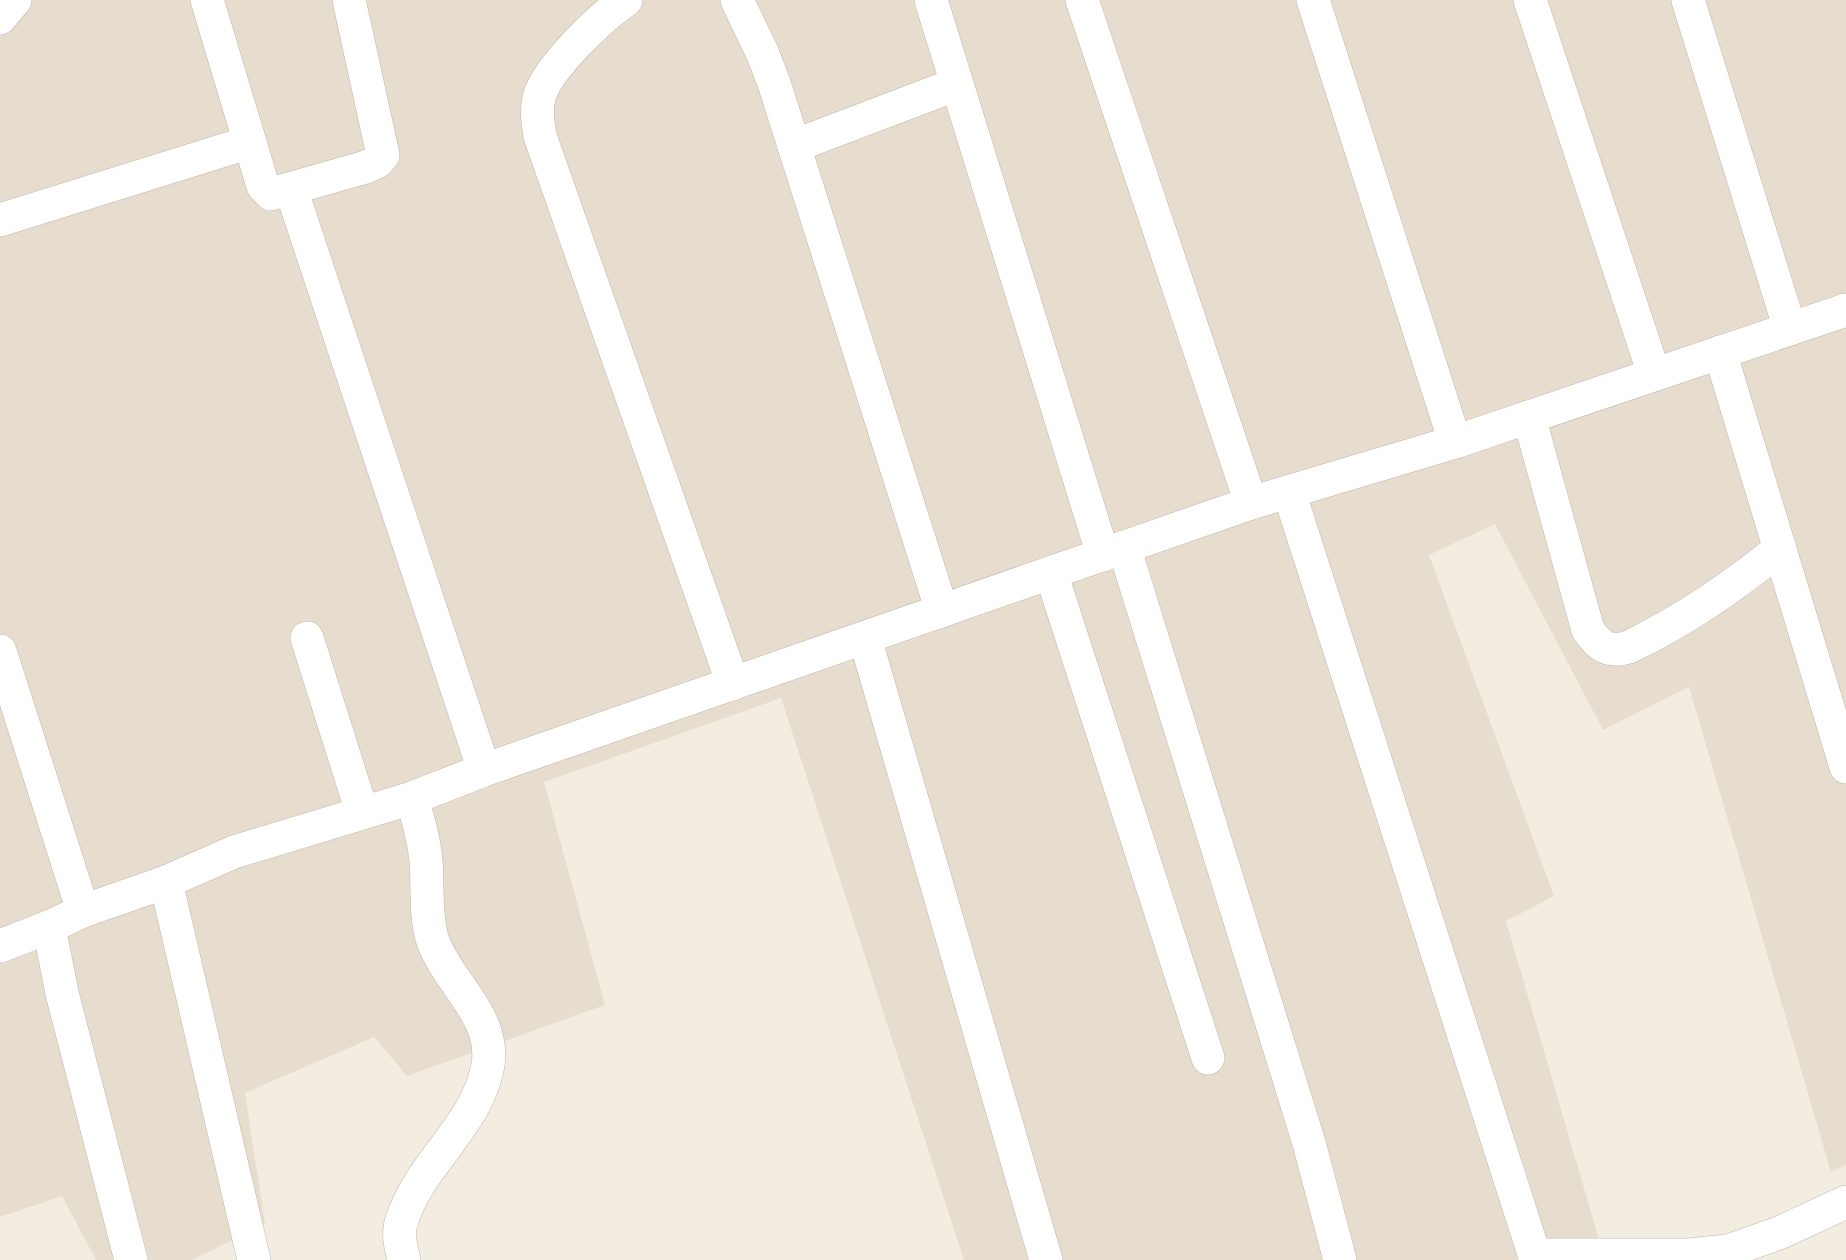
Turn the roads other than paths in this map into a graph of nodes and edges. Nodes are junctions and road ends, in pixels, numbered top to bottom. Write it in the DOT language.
graph roads {
  1 [pos="15,0"];
  2 [pos="207,0"];
  3 [pos="349,0"];
  4 [pos="626,0"];
  5 [pos="737,0"];
  6 [pos="931,0"];
  7 [pos="1082,0"];
  8 [pos="1313,0"];
  9 [pos="1530,0"];
  10 [pos="1688,0"];
  11 [pos="0,18"];
  12 [pos="957,84"];
  13 [pos="249,142"];
  14 [pos="794,146"];
  15 [pos="291,189"];
  16 [pos="0,220"];
  17 [pos="1846,310"];
  18 [pos="1790,329"];
  19 [pos="1720,352"];
  20 [pos="1654,374"];
  21 [pos="1529,417"];
  22 [pos="1455,442"];
  23 [pos="1289,492"];
  24 [pos="1251,503"];
  25 [pos="1780,549"];
  26 [pos="1113,551"];
  27 [pos="1051,573"];
  28 [pos="942,611"];
  29 [pos="307,638"];
  30 [pos="865,638"];
  31 [pos="0,651"];
  32 [pos="733,684"];
  33 [pos="1846,767"];
  34 [pos="484,770"];
  35 [pos="412,798"];
  36 [pos="362,812"];
  37 [pos="166,882"];
  38 [pos="83,911"];
  39 [pos="49,927"];
  40 [pos="0,946"];
  41 [pos="1208,1058"];
  42 [pos="1846,1202"];
  43 [pos="1535,1257"];
  44 [pos="131,1260"];
  45 [pos="254,1260"];
  46 [pos="404,1260"];
  47 [pos="1046,1260"];
  48 [pos="1341,1260"];
  1 -- 11 [label="street"];
  2 -- 13 [label="street"];
  3 -- 15 [label="street"];
  4 -- 32 [label="street"];
  5 -- 14 [label="street"];
  6 -- 12 [label="street"];
  7 -- 24 [label="street"];
  8 -- 22 [label="street"];
  9 -- 20 [label="street"];
  10 -- 18 [label="street"];
  12 -- 14 [label="street"];
  12 -- 26 [label="street"];
  13 -- 15 [label="street"];
  13 -- 16 [label="street"];
  14 -- 28 [label="street"];
  15 -- 34 [label="street"];
  17 -- 18 [label="street"];
  18 -- 19 [label="street"];
  19 -- 20 [label="street"];
  19 -- 25 [label="street"];
  20 -- 21 [label="street"];
  21 -- 22 [label="street"];
  21 -- 25 [label="street"];
  22 -- 23 [label="street"];
  23 -- 24 [label="street"];
  23 -- 43 [label="street"];
  24 -- 26 [label="street"];
  25 -- 33 [label="street"];
  26 -- 27 [label="street"];
  26 -- 48 [label="street"];
  27 -- 28 [label="street"];
  27 -- 41 [label="street"];
  28 -- 30 [label="street"];
  29 -- 36 [label="street"];
  30 -- 32 [label="street"];
  30 -- 47 [label="street"];
  31 -- 38 [label="street"];
  32 -- 34 [label="street"];
  34 -- 35 [label="street"];
  35 -- 36 [label="street"];
  35 -- 46 [label="street"];
  36 -- 37 [label="street"];
  37 -- 38 [label="street"];
  37 -- 45 [label="street"];
  38 -- 39 [label="street"];
  39 -- 40 [label="street"];
  39 -- 44 [label="street"];
  42 -- 43 [label="street"];
}
